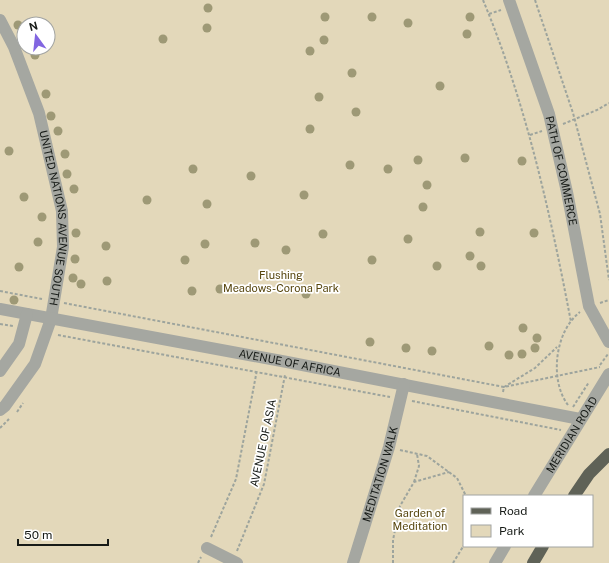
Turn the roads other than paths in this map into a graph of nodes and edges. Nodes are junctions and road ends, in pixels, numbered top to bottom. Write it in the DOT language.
graph roads {
  1 [pos="509,0"];
  2 [pos="0,20"];
  3 [pos="0,309"];
  4 [pos="27,314"];
  5 [pos="51,319"];
  6 [pos="609,342"];
  7 [pos="0,371"];
  8 [pos="606,371"];
  9 [pos="404,384"];
  10 [pos="0,410"];
  11 [pos="580,419"];
  12 [pos="609,454"];
  13 [pos="535,495"];
  14 [pos="575,495"];
  15 [pos="504,547"];
  16 [pos="542,547"];
  17 [pos="207,548"];
  18 [pos="235,562"];
  19 [pos="353,563"];
  20 [pos="495,563"];
  21 [pos="533,563"];
  1 -- 6 [label="street, PATH OF COMMERCE"];
  2 -- 5 [label="street, UNITED NATIONS AVENUE SOUTH"];
  3 -- 4 [label="street, AVENUE OF AFRICA"];
  4 -- 5 [label="street, AVENUE OF AFRICA"];
  4 -- 7 [label="street"];
  5 -- 9 [label="street, AVENUE OF AFRICA"];
  5 -- 10 [label="street, UNITED NATIONS AVENUE SOUTH"];
  8 -- 11 [label="street, MERIDIAN ROAD"];
  9 -- 11 [label="street, AVENUE OF AFRICA"];
  9 -- 19 [label="street, MEDITATION WALK"];
  11 -- 13 [label="street, MERIDIAN ROAD"];
  12 -- 14 [label="main road"];
  15 -- 20 [label="street"];
  16 -- 21 [label="main road"];
  17 -- 18 [label="street"];
}
